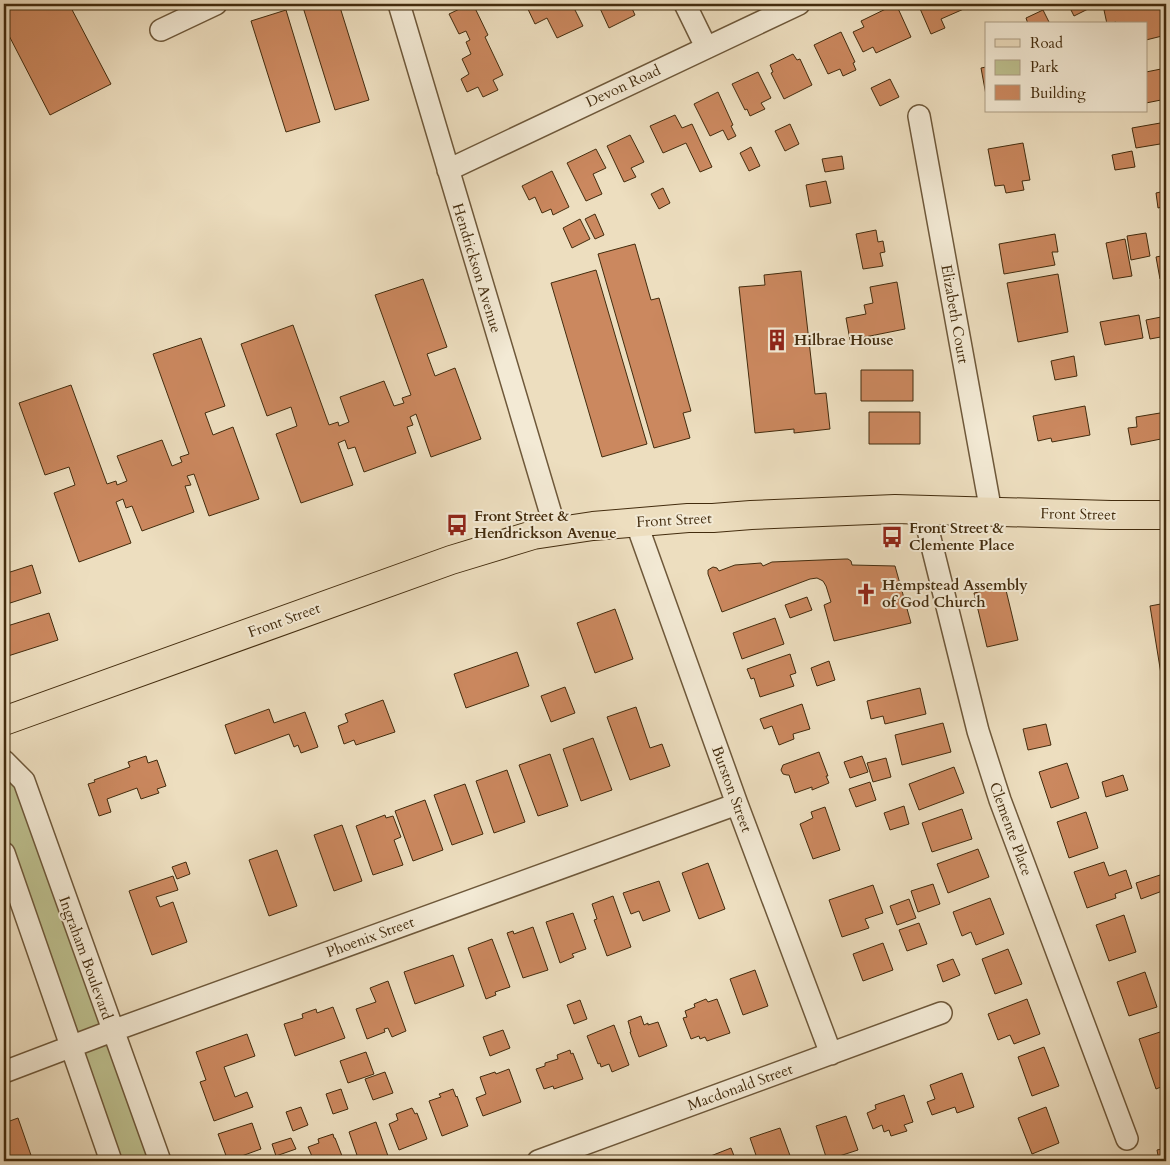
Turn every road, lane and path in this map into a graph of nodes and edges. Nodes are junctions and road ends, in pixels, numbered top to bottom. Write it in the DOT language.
graph roads {
  1 [pos="216,4"];
  2 [pos="399,4"];
  3 [pos="686,4"];
  4 [pos="799,4"];
  5 [pos="161,30"];
  6 [pos="706,47"];
  7 [pos="919,116"];
  8 [pos="448,170"];
  9 [pos="923,510"];
  10 [pos="990,512"];
  11 [pos="1166,515"];
  12 [pos="636,522"];
  13 [pos="556,531"];
  14 [pos="4,722"];
  15 [pos="4,761"];
  16 [pos="737,804"];
  17 [pos="4,853"];
  18 [pos="941,1012"];
  19 [pos="112,1031"];
  20 [pos="71,1047"];
  21 [pos="831,1054"];
  22 [pos="4,1072"];
  23 [pos="1127,1140"];
  24 [pos="111,1161"];
  25 [pos="160,1161"];
  26 [pos="538,1161"];
  1 -- 5 [label="street"];
  2 -- 8 [label="street, Hendrickson Avenue"];
  3 -- 6 [label="street"];
  4 -- 6 [label="street, Devon Road"];
  6 -- 8 [label="street, Devon Road"];
  7 -- 10 [label="street, Elizabeth Court"];
  8 -- 13 [label="street, Hendrickson Avenue"];
  9 -- 10 [label="main road, Front Street"];
  9 -- 12 [label="main road, Front Street"];
  9 -- 23 [label="street, Clemente Place"];
  10 -- 11 [label="main road, Front Street"];
  12 -- 13 [label="main road, Front Street"];
  12 -- 16 [label="street, Burston Street"];
  13 -- 14 [label="main road, Front Street"];
  15 -- 19 [label="street, Ingraham Boulevard"];
  16 -- 19 [label="street, Phoenix Street"];
  16 -- 21 [label="street, Burston Street"];
  17 -- 20 [label="street"];
  18 -- 21 [label="street, Macdonald Street"];
  19 -- 20 [label="street, Phoenix Street"];
  19 -- 25 [label="street, Ingraham Boulevard"];
  20 -- 22 [label="street, Phoenix Street"];
  20 -- 24 [label="street"];
  21 -- 26 [label="street, Macdonald Street"];
}
